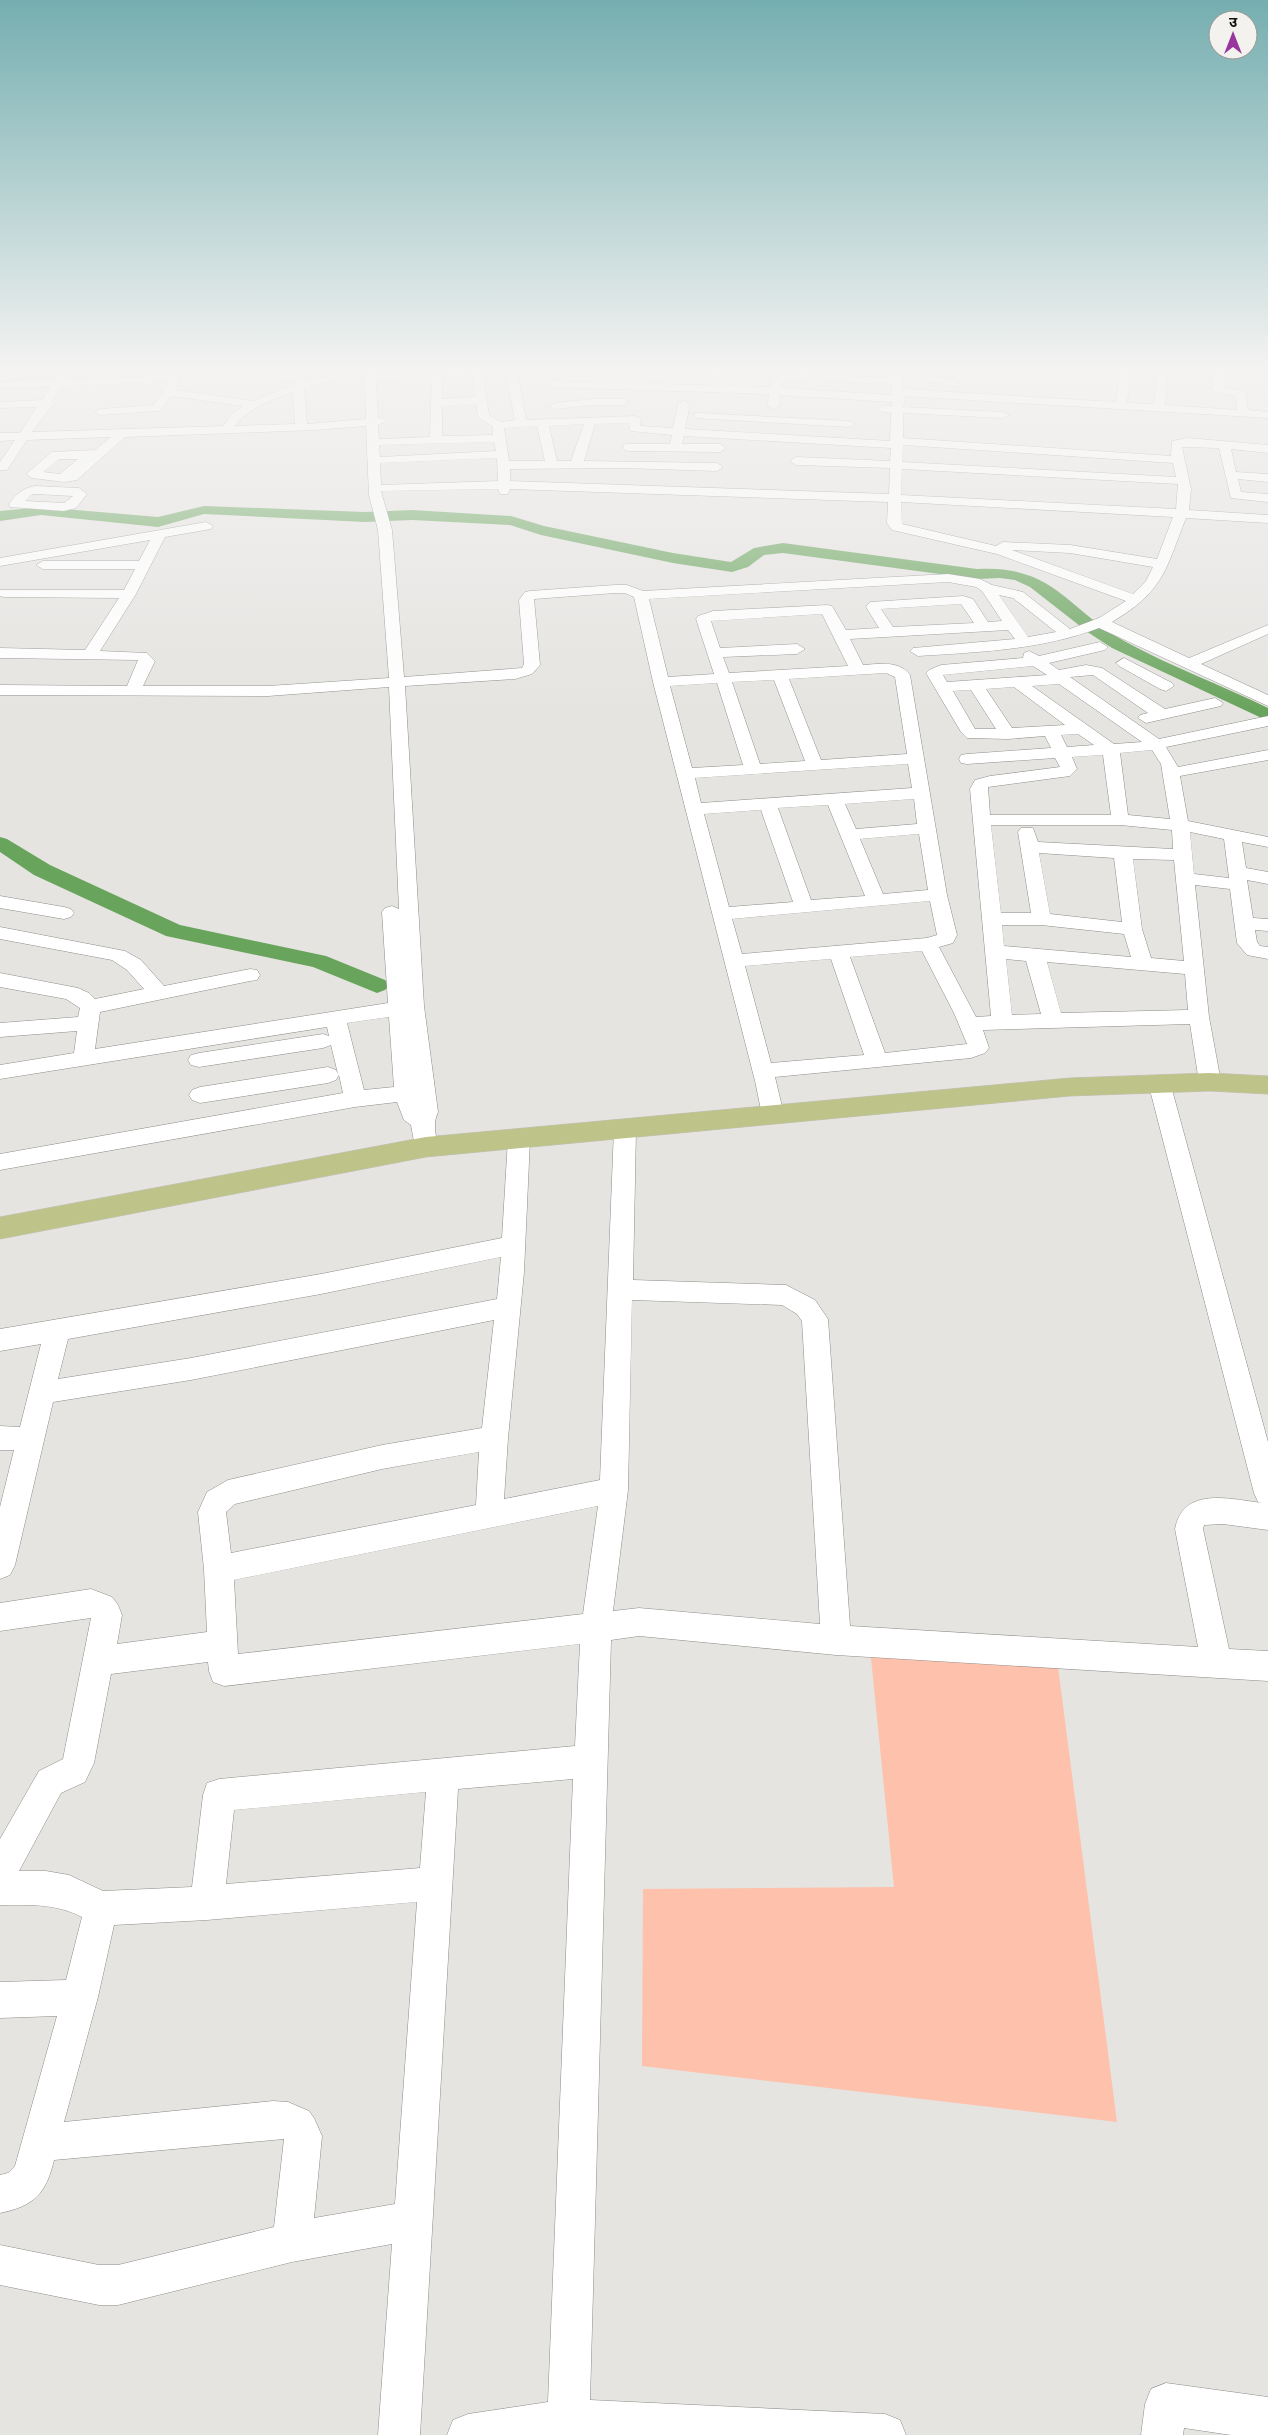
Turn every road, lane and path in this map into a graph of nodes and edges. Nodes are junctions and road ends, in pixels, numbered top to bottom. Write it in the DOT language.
graph roads {
  1 [pos="64,482"];
  2 [pos="375,482"];
  3 [pos="383,482"];
  4 [pos="504,482"];
  5 [pos="619,482"];
  6 [pos="715,482"];
  7 [pos="896,482"];
  8 [pos="1064,482"];
  9 [pos="1179,482"];
  10 [pos="1184,482"];
  11 [pos="1233,482"];
  12 [pos="617,487"];
  13 [pos="504,488"];
  14 [pos="55,491"];
  15 [pos="383,491"];
  16 [pos="713,492"];
  17 [pos="1235,495"];
  18 [pos="1268,498"];
  19 [pos="895,500"];
  20 [pos="1070,506"];
  21 [pos="379,513"];
  22 [pos="1181,515"];
  23 [pos="1241,519"];
  24 [pos="1268,519"];
  25 [pos="1268,524"];
  26 [pos="206,526"];
  27 [pos="160,534"];
  28 [pos="125,539"];
  29 [pos="979,545"];
  30 [pos="0,562"];
  31 [pos="1160,564"];
  32 [pos="112,565"];
  33 [pos="144,565"];
  34 [pos="23,568"];
  35 [pos="987,588"];
  36 [pos="129,594"];
  37 [pos="641,595"];
  38 [pos="2,596"];
  39 [pos="1135,600"];
  40 [pos="922,601"];
  41 [pos="778,612"];
  42 [pos="1268,617"];
  43 [pos="1096,624"];
  44 [pos="1012,625"];
  45 [pos="1268,625"];
  46 [pos="984,626"];
  47 [pos="938,629"];
  48 [pos="1268,629"];
  49 [pos="889,632"];
  50 [pos="1068,632"];
  51 [pos="841,634"];
  52 [pos="1019,643"];
  53 [pos="1100,647"];
  54 [pos="797,649"];
  55 [pos="918,651"];
  56 [pos="0,653"];
  57 [pos="715,653"];
  58 [pos="90,654"];
  59 [pos="1035,661"];
  60 [pos="1189,664"];
  61 [pos="858,670"];
  62 [pos="1096,671"];
  63 [pos="810,674"];
  64 [pos="780,676"];
  65 [pos="1060,677"];
  66 [pos="724,679"];
  67 [pos="661,682"];
  68 [pos="1017,682"];
  69 [pos="391,683"];
  70 [pos="976,685"];
  71 [pos="942,687"];
  72 [pos="0,690"];
  73 [pos="132,692"];
  74 [pos="1135,697"];
  75 [pos="1268,701"];
  76 [pos="1215,703"];
  77 [pos="1161,714"];
  78 [pos="1124,722"];
  79 [pos="1266,722"];
  80 [pos="1080,729"];
  81 [pos="1051,731"];
  82 [pos="1008,734"];
  83 [pos="1156,744"];
  84 [pos="1111,749"];
  85 [pos="1062,753"];
  86 [pos="1268,755"];
  87 [pos="998,757"];
  88 [pos="916,758"];
  89 [pos="967,759"];
  90 [pos="815,765"];
  91 [pos="753,769"];
  92 [pos="1171,773"];
  93 [pos="685,774"];
  94 [pos="1011,778"];
  95 [pos="921,793"];
  96 [pos="834,799"];
  97 [pos="768,804"];
  98 [pos="695,809"];
  99 [pos="1024,818"];
  100 [pos="982,820"];
  101 [pos="1120,820"];
  102 [pos="1180,825"];
  103 [pos="927,828"];
  104 [pos="850,834"];
  105 [pos="1232,835"];
  106 [pos="1268,842"];
  107 [pos="1030,847"];
  108 [pos="1123,853"];
  109 [pos="1183,855"];
  110 [pos="1185,878"];
  111 [pos="1238,878"];
  112 [pos="1268,878"];
  113 [pos="938,895"];
  114 [pos="877,901"];
  115 [pos="0,902"];
  116 [pos="804,907"];
  117 [pos="64,913"];
  118 [pos="721,914"];
  119 [pos="992,919"];
  120 [pos="1041,919"];
  121 [pos="1244,923"];
  122 [pos="1268,925"];
  123 [pos="1132,929"];
  124 [pos="0,933"];
  125 [pos="928,944"];
  126 [pos="838,952"];
  127 [pos="996,952"];
  128 [pos="1268,953"];
  129 [pos="1035,956"];
  130 [pos="734,961"];
  131 [pos="1143,965"];
  132 [pos="1194,968"];
  133 [pos="250,975"];
  134 [pos="0,980"];
  135 [pos="158,992"];
  136 [pos="406,1008"];
  137 [pos="89,1015"];
  138 [pos="1199,1017"];
  139 [pos="1053,1020"];
  140 [pos="1002,1022"];
  141 [pos="969,1024"];
  142 [pos="326,1028"];
  143 [pos="0,1030"];
  144 [pos="199,1050"];
  145 [pos="231,1055"];
  146 [pos="84,1057"];
  147 [pos="877,1061"];
  148 [pos="0,1072"];
  149 [pos="328,1075"];
  150 [pos="764,1077"];
  151 [pos="1210,1082"];
  152 [pos="1268,1085"];
  153 [pos="1160,1086"];
  154 [pos="233,1090"];
  155 [pos="405,1093"];
  156 [pos="200,1095"];
  157 [pos="354,1100"];
  158 [pos="332,1103"];
  159 [pos="773,1115"];
  160 [pos="422,1122"];
  161 [pos="200,1126"];
  162 [pos="624,1129"];
  163 [pos="519,1138"];
  164 [pos="426,1147"];
  165 [pos="0,1162"];
  166 [pos="0,1228"];
  167 [pos="513,1245"];
  168 [pos="620,1290"];
  169 [pos="508,1307"];
  170 [pos="57,1330"];
  171 [pos="0,1340"];
  172 [pos="40,1393"];
  173 [pos="0,1438"];
  174 [pos="494,1438"];
  175 [pos="30,1439"];
  176 [pos="614,1490"];
  177 [pos="1268,1493"];
  178 [pos="489,1516"];
  179 [pos="1268,1517"];
  180 [pos="0,1565"];
  181 [pos="219,1569"];
  182 [pos="0,1616"];
  183 [pos="596,1628"];
  184 [pos="836,1640"];
  185 [pos="222,1645"];
  186 [pos="98,1661"];
  187 [pos="1217,1664"];
  188 [pos="1268,1666"];
  189 [pos="590,1761"];
  190 [pos="443,1774"];
  191 [pos="0,1872"];
  192 [pos="437,1883"];
  193 [pos="0,1888"];
  194 [pos="207,1903"];
  195 [pos="101,1908"];
  196 [pos="80,1997"];
  197 [pos="0,2000"];
  198 [pos="39,2143"];
  199 [pos="0,2194"];
  200 [pos="414,2220"];
  201 [pos="292,2242"];
  202 [pos="0,2265"];
  203 [pos="1245,2422"];
  204 [pos="569,2427"];
  205 [pos="840,2434"];
  206 [pos="399,2435"];
  207 [pos="468,2435"];
  208 [pos="885,2435"];
  209 [pos="1162,2435"];
  1 -- 14 [label="street"];
  2 -- 21 [label="street"];
  3 -- 15 [label="street"];
  4 -- 13 [label="street"];
  5 -- 12 [label="street"];
  6 -- 16 [label="street"];
  7 -- 19 [label="street"];
  8 -- 20 [label="street"];
  9 -- 10 [label="street"];
  10 -- 22 [label="street"];
  11 -- 17 [label="street"];
  12 -- 13 [label="street"];
  12 -- 16 [label="street"];
  13 -- 15 [label="street"];
  13 -- 16 [label="street"];
  15 -- 21 [label="street"];
  16 -- 19 [label="street"];
  17 -- 18 [label="street"];
  17 -- 23 [label="street"];
  19 -- 20 [label="street"];
  19 -- 22 [label="street"];
  19 -- 29 [label="street"];
  20 -- 22 [label="street"];
  21 -- 69 [label="street"];
  22 -- 23 [label="street"];
  22 -- 31 [label="street"];
  23 -- 24 [label="street"];
  23 -- 25 [label="street"];
  26 -- 27 [label="street"];
  27 -- 28 [label="street"];
  27 -- 33 [label="street"];
  28 -- 32 [label="street"];
  28 -- 34 [label="street"];
  29 -- 31 [label="street"];
  29 -- 39 [label="street"];
  30 -- 34 [label="street"];
  31 -- 39 [label="street"];
  32 -- 33 [label="street"];
  32 -- 34 [label="street"];
  33 -- 36 [label="street"];
  34 -- 38 [label="street"];
  35 -- 37 [label="street"];
  35 -- 44 [label="street"];
  35 -- 50 [label="street"];
  36 -- 38 [label="street"];
  36 -- 58 [label="street"];
  37 -- 67 [label="street"];
  37 -- 69 [label="street"];
  39 -- 43 [label="street"];
  40 -- 46 [label="street"];
  40 -- 47 [label="street"];
  40 -- 49 [label="street"];
  41 -- 51 [label="street"];
  41 -- 54 [label="street"];
  41 -- 57 [label="street"];
  42 -- 45 [label="street"];
  43 -- 50 [label="street"];
  43 -- 60 [label="street"];
  44 -- 46 [label="street"];
  44 -- 52 [label="street"];
  46 -- 47 [label="street"];
  47 -- 49 [label="street"];
  48 -- 60 [label="street"];
  49 -- 51 [label="street"];
  50 -- 52 [label="street"];
  51 -- 61 [label="street"];
  52 -- 55 [label="street"];
  52 -- 59 [label="street"];
  53 -- 59 [label="street"];
  54 -- 57 [label="street"];
  54 -- 63 [label="street"];
  56 -- 58 [label="street"];
  57 -- 66 [label="street"];
  58 -- 73 [label="street"];
  59 -- 65 [label="street"];
  59 -- 71 [label="street"];
  60 -- 75 [label="street"];
  61 -- 63 [label="street"];
  61 -- 88 [label="street"];
  62 -- 65 [label="street"];
  62 -- 74 [label="street"];
  62 -- 74 [label="street"];
  63 -- 64 [label="street"];
  64 -- 66 [label="street"];
  64 -- 90 [label="street"];
  65 -- 68 [label="street"];
  65 -- 78 [label="street"];
  66 -- 67 [label="street"];
  66 -- 91 [label="street"];
  67 -- 93 [label="street"];
  68 -- 70 [label="street"];
  68 -- 80 [label="street"];
  69 -- 73 [label="street"];
  69 -- 136 [label="street"];
  70 -- 71 [label="street"];
  70 -- 82 [label="street"];
  71 -- 82 [label="street"];
  72 -- 73 [label="street"];
  74 -- 77 [label="street"];
  76 -- 77 [label="street"];
  77 -- 78 [label="street"];
  78 -- 83 [label="street"];
  79 -- 83 [label="street"];
  80 -- 81 [label="street"];
  80 -- 84 [label="street"];
  81 -- 82 [label="street"];
  81 -- 85 [label="street"];
  83 -- 84 [label="street"];
  83 -- 92 [label="street"];
  84 -- 85 [label="street"];
  84 -- 101 [label="street"];
  85 -- 87 [label="street"];
  85 -- 94 [label="street"];
  86 -- 92 [label="street"];
  87 -- 89 [label="street"];
  87 -- 94 [label="street"];
  88 -- 90 [label="street"];
  88 -- 95 [label="street"];
  90 -- 91 [label="street"];
  91 -- 93 [label="street"];
  92 -- 102 [label="street"];
  93 -- 98 [label="street"];
  94 -- 100 [label="street"];
  95 -- 96 [label="street"];
  95 -- 103 [label="street"];
  96 -- 97 [label="street"];
  96 -- 104 [label="street"];
  97 -- 98 [label="street"];
  97 -- 116 [label="street"];
  98 -- 118 [label="street"];
  99 -- 100 [label="street"];
  99 -- 101 [label="street"];
  99 -- 107 [label="street"];
  100 -- 119 [label="street"];
  101 -- 102 [label="street"];
  102 -- 105 [label="street"];
  102 -- 109 [label="street"];
  103 -- 104 [label="street"];
  103 -- 113 [label="street"];
  104 -- 114 [label="street"];
  105 -- 106 [label="street"];
  105 -- 111 [label="street"];
  107 -- 108 [label="street"];
  107 -- 120 [label="street"];
  108 -- 109 [label="street"];
  108 -- 123 [label="street"];
  109 -- 110 [label="street"];
  110 -- 111 [label="street"];
  110 -- 132 [label="street"];
  111 -- 112 [label="street"];
  111 -- 121 [label="street"];
  113 -- 114 [label="street"];
  113 -- 125 [label="street"];
  114 -- 116 [label="street"];
  115 -- 117 [label="street"];
  116 -- 118 [label="street"];
  118 -- 130 [label="street"];
  119 -- 120 [label="street"];
  119 -- 127 [label="street"];
  120 -- 123 [label="street"];
  121 -- 122 [label="street"];
  121 -- 128 [label="street"];
  123 -- 131 [label="street"];
  124 -- 135 [label="street"];
  125 -- 126 [label="street"];
  125 -- 141 [label="street"];
  126 -- 130 [label="street"];
  126 -- 147 [label="street"];
  127 -- 129 [label="street"];
  127 -- 140 [label="street"];
  129 -- 131 [label="street"];
  129 -- 139 [label="street"];
  130 -- 150 [label="street"];
  131 -- 132 [label="street"];
  132 -- 138 [label="street"];
  133 -- 135 [label="street"];
  134 -- 137 [label="street"];
  135 -- 137 [label="street"];
  136 -- 142 [label="street"];
  136 -- 155 [label="street"];
  136 -- 160 [label="street"];
  137 -- 143 [label="street"];
  137 -- 146 [label="street"];
  138 -- 139 [label="street"];
  138 -- 151 [label="street"];
  139 -- 140 [label="street"];
  140 -- 141 [label="street"];
  141 -- 147 [label="street"];
  142 -- 144 [label="street"];
  142 -- 145 [label="street"];
  142 -- 149 [label="street"];
  142 -- 157 [label="street"];
  144 -- 145 [label="street"];
  144 -- 146 [label="street"];
  144 -- 156 [label="street"];
  145 -- 154 [label="street"];
  146 -- 148 [label="street"];
  147 -- 150 [label="street"];
  149 -- 154 [label="street"];
  149 -- 158 [label="street"];
  150 -- 159 [label="street"];
  151 -- 152 [label="main road"];
  151 -- 153 [label="main road"];
  153 -- 159 [label="main road"];
  153 -- 177 [label="street"];
  154 -- 156 [label="street"];
  155 -- 157 [label="street"];
  155 -- 160 [label="street"];
  156 -- 161 [label="street"];
  157 -- 158 [label="street"];
  158 -- 161 [label="street"];
  159 -- 162 [label="main road"];
  160 -- 164 [label="street"];
  161 -- 165 [label="street"];
  162 -- 163 [label="main road"];
  162 -- 168 [label="street"];
  163 -- 164 [label="main road"];
  163 -- 167 [label="street"];
  164 -- 166 [label="main road"];
  167 -- 169 [label="street"];
  167 -- 170 [label="street"];
  168 -- 176 [label="street"];
  168 -- 184 [label="street"];
  169 -- 172 [label="street"];
  169 -- 174 [label="street"];
  170 -- 171 [label="street"];
  170 -- 172 [label="street"];
  172 -- 175 [label="street"];
  173 -- 175 [label="street"];
  174 -- 178 [label="street"];
  174 -- 181 [label="street"];
  175 -- 180 [label="street"];
  176 -- 178 [label="street"];
  176 -- 183 [label="street"];
  178 -- 181 [label="street"];
  179 -- 187 [label="street"];
  181 -- 185 [label="street"];
  182 -- 186 [label="street"];
  183 -- 184 [label="street"];
  183 -- 185 [label="street"];
  183 -- 189 [label="street"];
  184 -- 187 [label="street"];
  185 -- 186 [label="street"];
  186 -- 191 [label="street"];
  187 -- 188 [label="street"];
  189 -- 190 [label="street"];
  189 -- 204 [label="street"];
  190 -- 192 [label="street"];
  190 -- 194 [label="street"];
  192 -- 194 [label="street"];
  192 -- 200 [label="street"];
  193 -- 195 [label="street"];
  194 -- 195 [label="street"];
  195 -- 196 [label="street"];
  196 -- 197 [label="street"];
  196 -- 198 [label="street"];
  198 -- 199 [label="street"];
  198 -- 201 [label="street"];
  200 -- 201 [label="street"];
  200 -- 206 [label="street"];
  201 -- 202 [label="street"];
  203 -- 209 [label="street"];
  204 -- 205 [label="street"];
  204 -- 207 [label="street"];
  205 -- 208 [label="street"];
}
